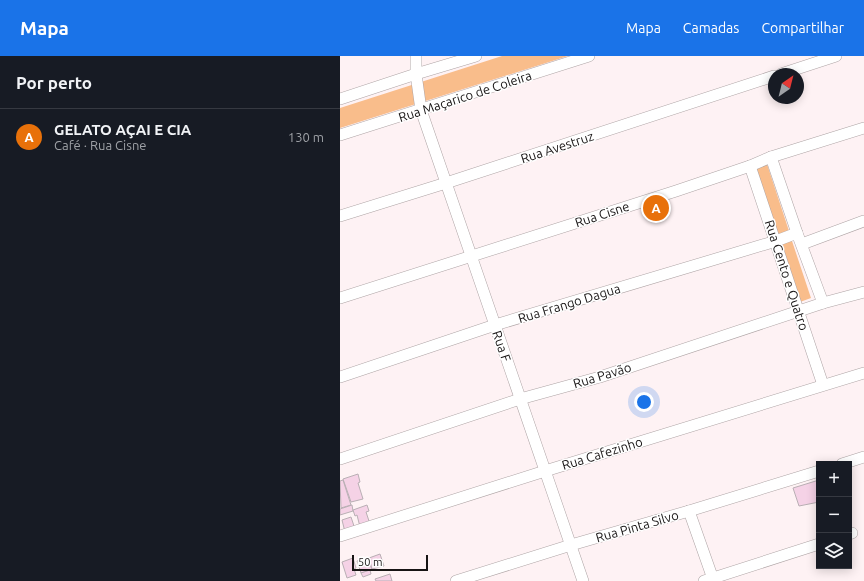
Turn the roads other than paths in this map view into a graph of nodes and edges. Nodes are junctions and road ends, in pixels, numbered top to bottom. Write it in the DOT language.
graph roads {
  1 [pos="416,56"];
  2 [pos="476,56"];
  3 [pos="589,56"];
  4 [pos="836,56"];
  5 [pos="799,68"];
  6 [pos="416,74"];
  7 [pos="768,78"];
  8 [pos="340,99"];
  9 [pos="421,110"];
  10 [pos="864,128"];
  11 [pos="340,135"];
  12 [pos="771,157"];
  13 [pos="750,166"];
  14 [pos="446,183"];
  15 [pos="340,216"];
  16 [pos="864,221"];
  17 [pos="797,233"];
  18 [pos="776,241"];
  19 [pos="802,244"];
  20 [pos="471,256"];
  21 [pos="864,292"];
  22 [pos="340,298"];
  23 [pos="823,303"];
  24 [pos="799,312"];
  25 [pos="495,324"];
  26 [pos="864,373"];
  27 [pos="340,377"];
  28 [pos="823,385"];
  29 [pos="520,399"];
  30 [pos="864,457"];
  31 [pos="340,459"];
  32 [pos="851,461"];
  33 [pos="545,471"];
  34 [pos="816,472"];
  35 [pos="689,511"];
  36 [pos="340,536"];
  37 [pos="571,544"];
  38 [pos="816,545"];
  39 [pos="708,580"];
  40 [pos="456,581"];
  41 [pos="583,581"];
  1 -- 6 [label="street, Rua F"];
  2 -- 6 [label="street"];
  3 -- 9 [label="street, Rua Maçarico de Coleira"];
  4 -- 5 [label="street"];
  6 -- 8 [label="street"];
  6 -- 9 [label="street, Rua F"];
  7 -- 14 [label="street, Rua Avestruz"];
  9 -- 11 [label="street, Rua Maçarico de Coleira"];
  9 -- 14 [label="street, Rua F"];
  10 -- 12 [label="street, Rua Cisne"];
  12 -- 13 [label="street, Rua Cisne"];
  12 -- 17 [label="street, Rua Cento e Quatro"];
  13 -- 18 [label="street, Rua Cento e Quatro"];
  13 -- 20 [label="street, Rua Cisne"];
  14 -- 15 [label="street, Rua Avestruz"];
  14 -- 20 [label="street, Rua F"];
  16 -- 19 [label="street"];
  17 -- 18 [label="street, Rua Frango Dagua"];
  17 -- 19 [label="street, Rua Cento e Quatro"];
  18 -- 24 [label="street, Rua Cento e Quatro"];
  18 -- 25 [label="street, Rua Frango Dagua"];
  19 -- 23 [label="street, Rua Cento e Quatro"];
  20 -- 22 [label="street, Rua Cisne"];
  20 -- 25 [label="street, Rua F"];
  21 -- 23 [label="street, Rua Pavão"];
  23 -- 24 [label="street, Rua Pavão"];
  24 -- 28 [label="street, Rua Cento e Quatro"];
  24 -- 29 [label="street, Rua Pavão"];
  25 -- 27 [label="street, Rua Frango Dagua"];
  25 -- 29 [label="street, Rua F"];
  26 -- 28 [label="street, Rua Cafezinho"];
  28 -- 33 [label="street, Rua Cafezinho"];
  29 -- 31 [label="street, Rua Pavão"];
  29 -- 33 [label="street, Rua F"];
  30 -- 32 [label="street"];
  33 -- 36 [label="street, Rua Cafezinho"];
  33 -- 37 [label="street, Rua F"];
  34 -- 35 [label="street, Rua Pinta Silvo"];
  35 -- 37 [label="street, Rua Pinta Silvo"];
  35 -- 39 [label="street"];
  37 -- 40 [label="street, Rua Pinta Silvo"];
  37 -- 41 [label="street, Rua F"];
  38 -- 39 [label="street"];
}
